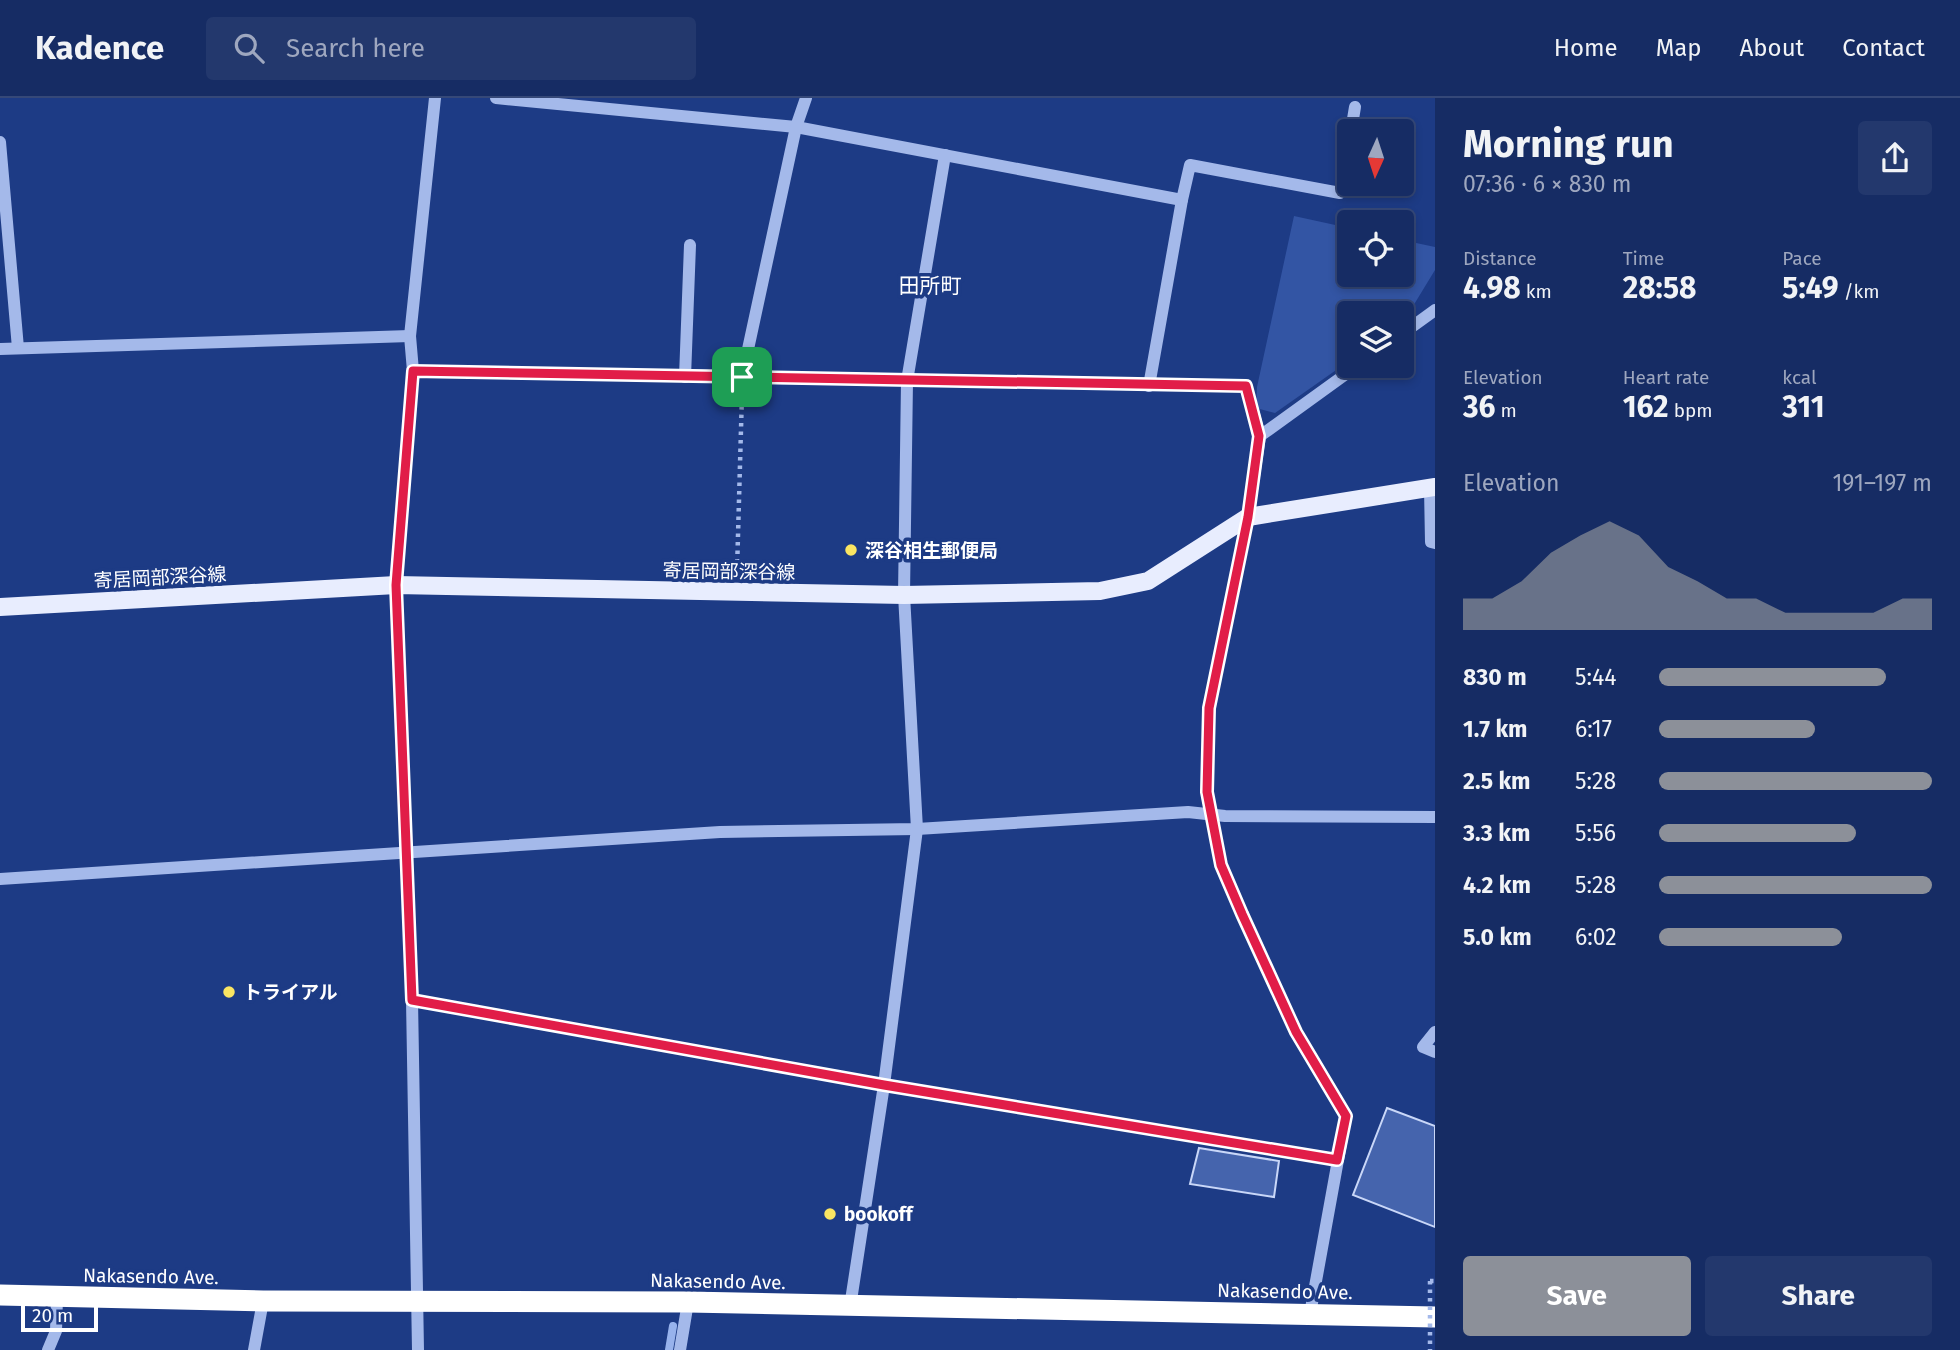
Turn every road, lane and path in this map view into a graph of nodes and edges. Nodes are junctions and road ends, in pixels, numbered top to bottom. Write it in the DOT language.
graph roads {
  1 [pos="435,98"];
  2 [pos="496,98"];
  3 [pos="806,98"];
  4 [pos="1355,107"];
  5 [pos="1353,119"];
  6 [pos="796,127"];
  7 [pos="0,149"];
  8 [pos="945,155"];
  9 [pos="1337,192"];
  10 [pos="1182,200"];
  11 [pos="690,245"];
  12 [pos="1435,310"];
  13 [pos="1414,325"];
  14 [pos="410,336"];
  15 [pos="18,348"];
  16 [pos="0,349"];
  17 [pos="413,371"];
  18 [pos="685,377"];
  19 [pos="742,377"];
  20 [pos="1340,378"];
  21 [pos="907,381"];
  22 [pos="1149,386"];
  23 [pos="1259,436"];
  24 [pos="1433,487"];
  25 [pos="1248,517"];
  26 [pos="1435,543"];
  27 [pos="396,585"];
  28 [pos="736,593"];
  29 [pos="904,595"];
  30 [pos="0,607"];
  31 [pos="1210,814"];
  32 [pos="1435,817"];
  33 [pos="916,830"];
  34 [pos="407,852"];
  35 [pos="0,879"];
  36 [pos="412,1000"];
  37 [pos="1435,1032"];
  38 [pos="1435,1052"];
  39 [pos="884,1085"];
  40 [pos="1337,1160"];
  41 [pos="1432,1281"];
  42 [pos="0,1295"];
  43 [pos="57,1297"];
  44 [pos="263,1301"];
  45 [pos="418,1302"];
  46 [pos="688,1302"];
  47 [pos="850,1307"];
  48 [pos="1310,1314"];
  49 [pos="1435,1317"];
  50 [pos="48,1350"];
  51 [pos="254,1350"];
  52 [pos="418,1350"];
  53 [pos="680,1350"];
  54 [pos="1430,1350"];
  1 -- 14 [label="street"];
  2 -- 6 [label="street"];
  3 -- 6 [label="street"];
  4 -- 5 [label="street"];
  6 -- 8 [label="street"];
  6 -- 19 [label="street"];
  7 -- 15 [label="street"];
  8 -- 10 [label="street"];
  8 -- 21 [label="street"];
  9 -- 10 [label="street"];
  10 -- 22 [label="street"];
  11 -- 18 [label="street"];
  12 -- 13 [label="street"];
  14 -- 15 [label="street"];
  14 -- 17 [label="street"];
  15 -- 16 [label="street"];
  17 -- 18 [label="street"];
  17 -- 27 [label="street"];
  18 -- 19 [label="street"];
  19 -- 21 [label="street"];
  19 -- 28 [label="path"];
  20 -- 23 [label="street"];
  21 -- 22 [label="street"];
  21 -- 29 [label="street"];
  22 -- 23 [label="street"];
  23 -- 25 [label="street"];
  24 -- 25 [label="main road, 寄居岡部深谷線"];
  24 -- 26 [label="street"];
  25 -- 29 [label="main road, 寄居岡部深谷線"];
  25 -- 31 [label="street"];
  27 -- 28 [label="main road, 寄居岡部深谷線"];
  27 -- 30 [label="main road, 寄居岡部深谷線"];
  27 -- 34 [label="street"];
  28 -- 29 [label="main road, 寄居岡部深谷線"];
  29 -- 33 [label="street"];
  31 -- 32 [label="street"];
  31 -- 33 [label="street"];
  31 -- 40 [label="street"];
  33 -- 34 [label="street"];
  33 -- 39 [label="street"];
  34 -- 35 [label="street"];
  34 -- 36 [label="street"];
  36 -- 39 [label="street"];
  36 -- 45 [label="street"];
  37 -- 38 [label="street"];
  39 -- 40 [label="street"];
  39 -- 47 [label="street"];
  40 -- 48 [label="street"];
  41 -- 54 [label="path, bridge"];
  42 -- 43 [label="highway, Nakasendo Ave."];
  43 -- 44 [label="highway, Nakasendo Ave."];
  43 -- 50 [label="street"];
  44 -- 45 [label="highway, Nakasendo Ave."];
  44 -- 51 [label="street"];
  45 -- 46 [label="highway, Nakasendo Ave."];
  45 -- 52 [label="street"];
  46 -- 47 [label="highway, Nakasendo Ave."];
  46 -- 53 [label="street"];
  47 -- 48 [label="highway, Nakasendo Ave."];
  48 -- 49 [label="highway, Nakasendo Ave."];
}
